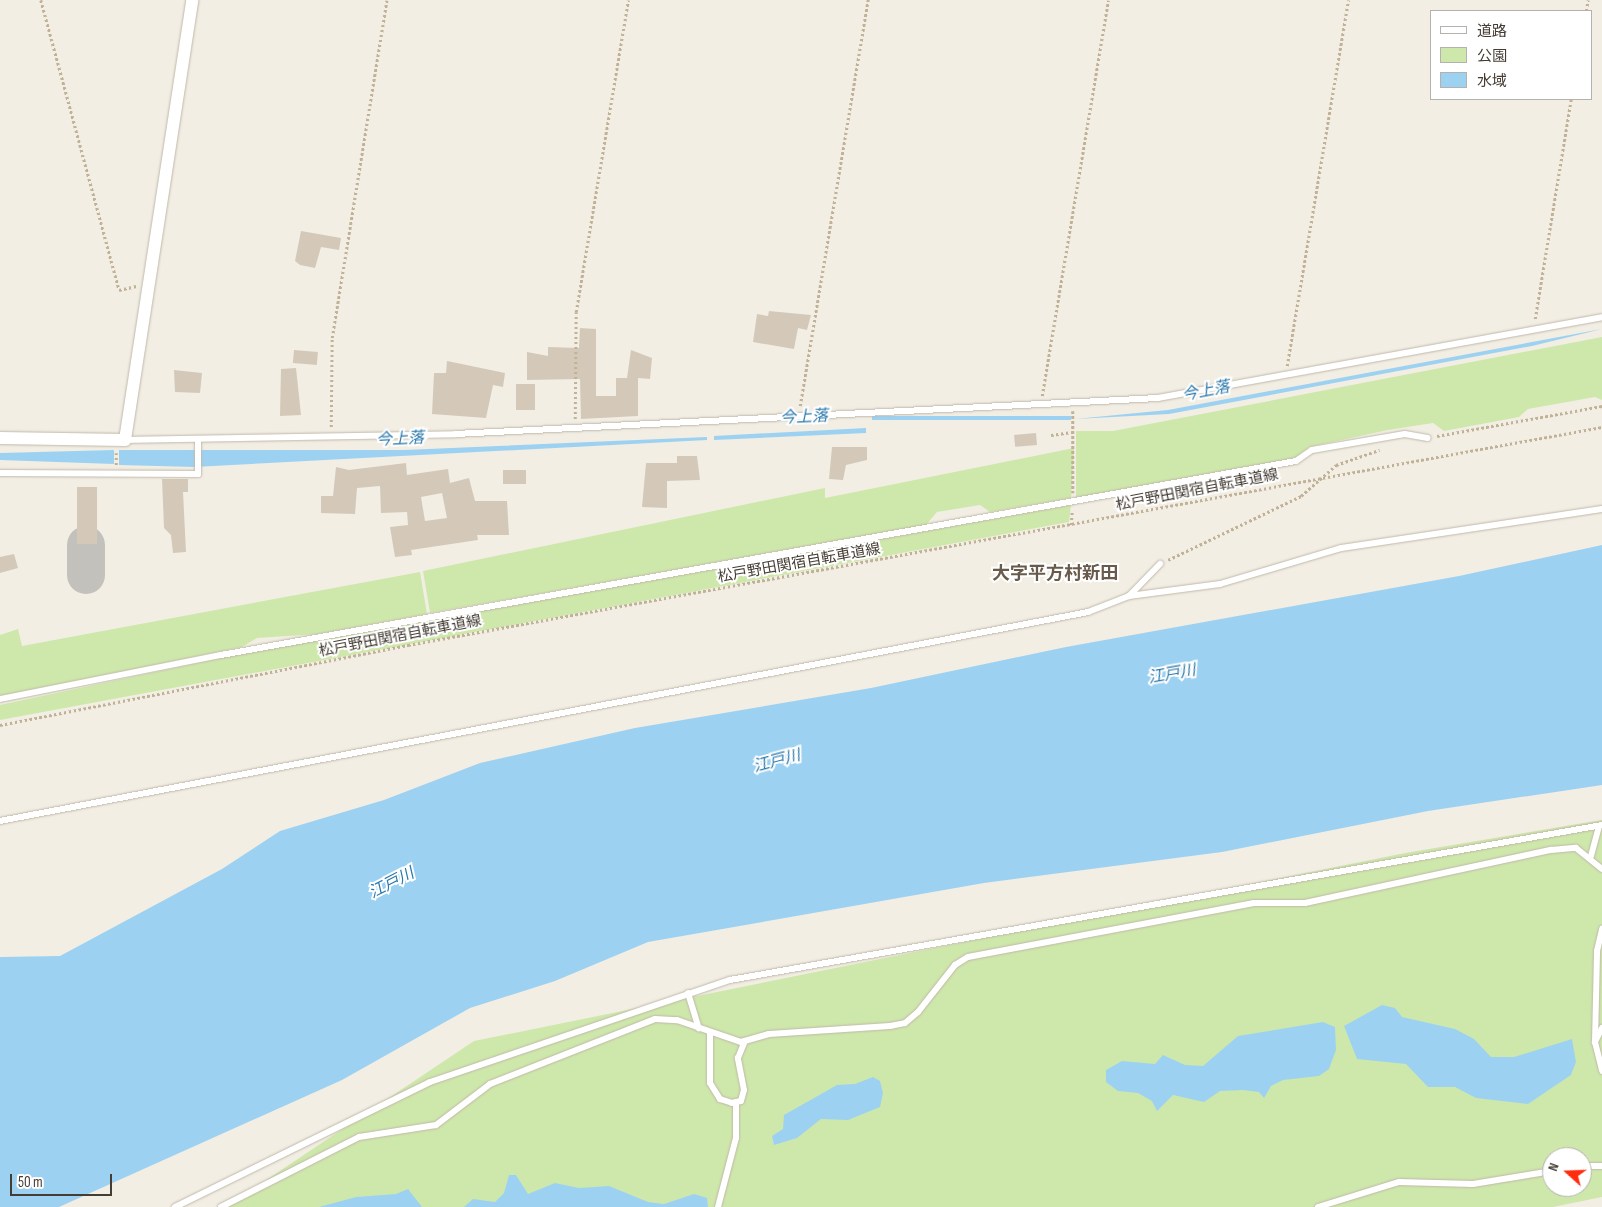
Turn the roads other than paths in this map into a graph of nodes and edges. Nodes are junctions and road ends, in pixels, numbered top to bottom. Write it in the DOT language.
graph roads {
  1 [pos="192,0"];
  2 [pos="1602,318"];
  3 [pos="0,438"];
  4 [pos="1428,438"];
  5 [pos="120,440"];
  6 [pos="198,443"];
  7 [pos="0,473"];
  8 [pos="1602,509"];
  9 [pos="1160,564"];
  10 [pos="1129,596"];
  11 [pos="0,700"];
  12 [pos="0,821"];
  13 [pos="1601,825"];
  14 [pos="1591,856"];
  15 [pos="1602,868"];
  16 [pos="1602,929"];
  17 [pos="688,994"];
  18 [pos="699,1028"];
  19 [pos="1602,1028"];
  20 [pos="710,1033"];
  21 [pos="746,1041"];
  22 [pos="1595,1042"];
  23 [pos="1602,1071"];
  24 [pos="736,1102"];
  25 [pos="1542,1172"];
  26 [pos="175,1207"];
  27 [pos="221,1207"];
  28 [pos="718,1207"];
  29 [pos="1318,1207"];
  1 -- 5 [label="street"];
  2 -- 6 [label="lane"];
  3 -- 5 [label="street"];
  4 -- 11 [label="lane"];
  5 -- 6 [label="lane"];
  6 -- 7 [label="lane"];
  8 -- 10 [label="lane"];
  9 -- 10 [label="lane"];
  10 -- 12 [label="lane"];
  13 -- 14 [label="lane"];
  13 -- 17 [label="lane"];
  14 -- 15 [label="lane"];
  14 -- 21 [label="lane"];
  16 -- 22 [label="lane"];
  17 -- 18 [label="lane"];
  17 -- 26 [label="lane"];
  18 -- 20 [label="lane"];
  18 -- 27 [label="lane"];
  19 -- 22 [label="lane"];
  20 -- 21 [label="lane"];
  20 -- 24 [label="lane"];
  21 -- 24 [label="lane"];
  22 -- 23 [label="lane"];
  24 -- 28 [label="lane"];
  25 -- 29 [label="lane"];
}
